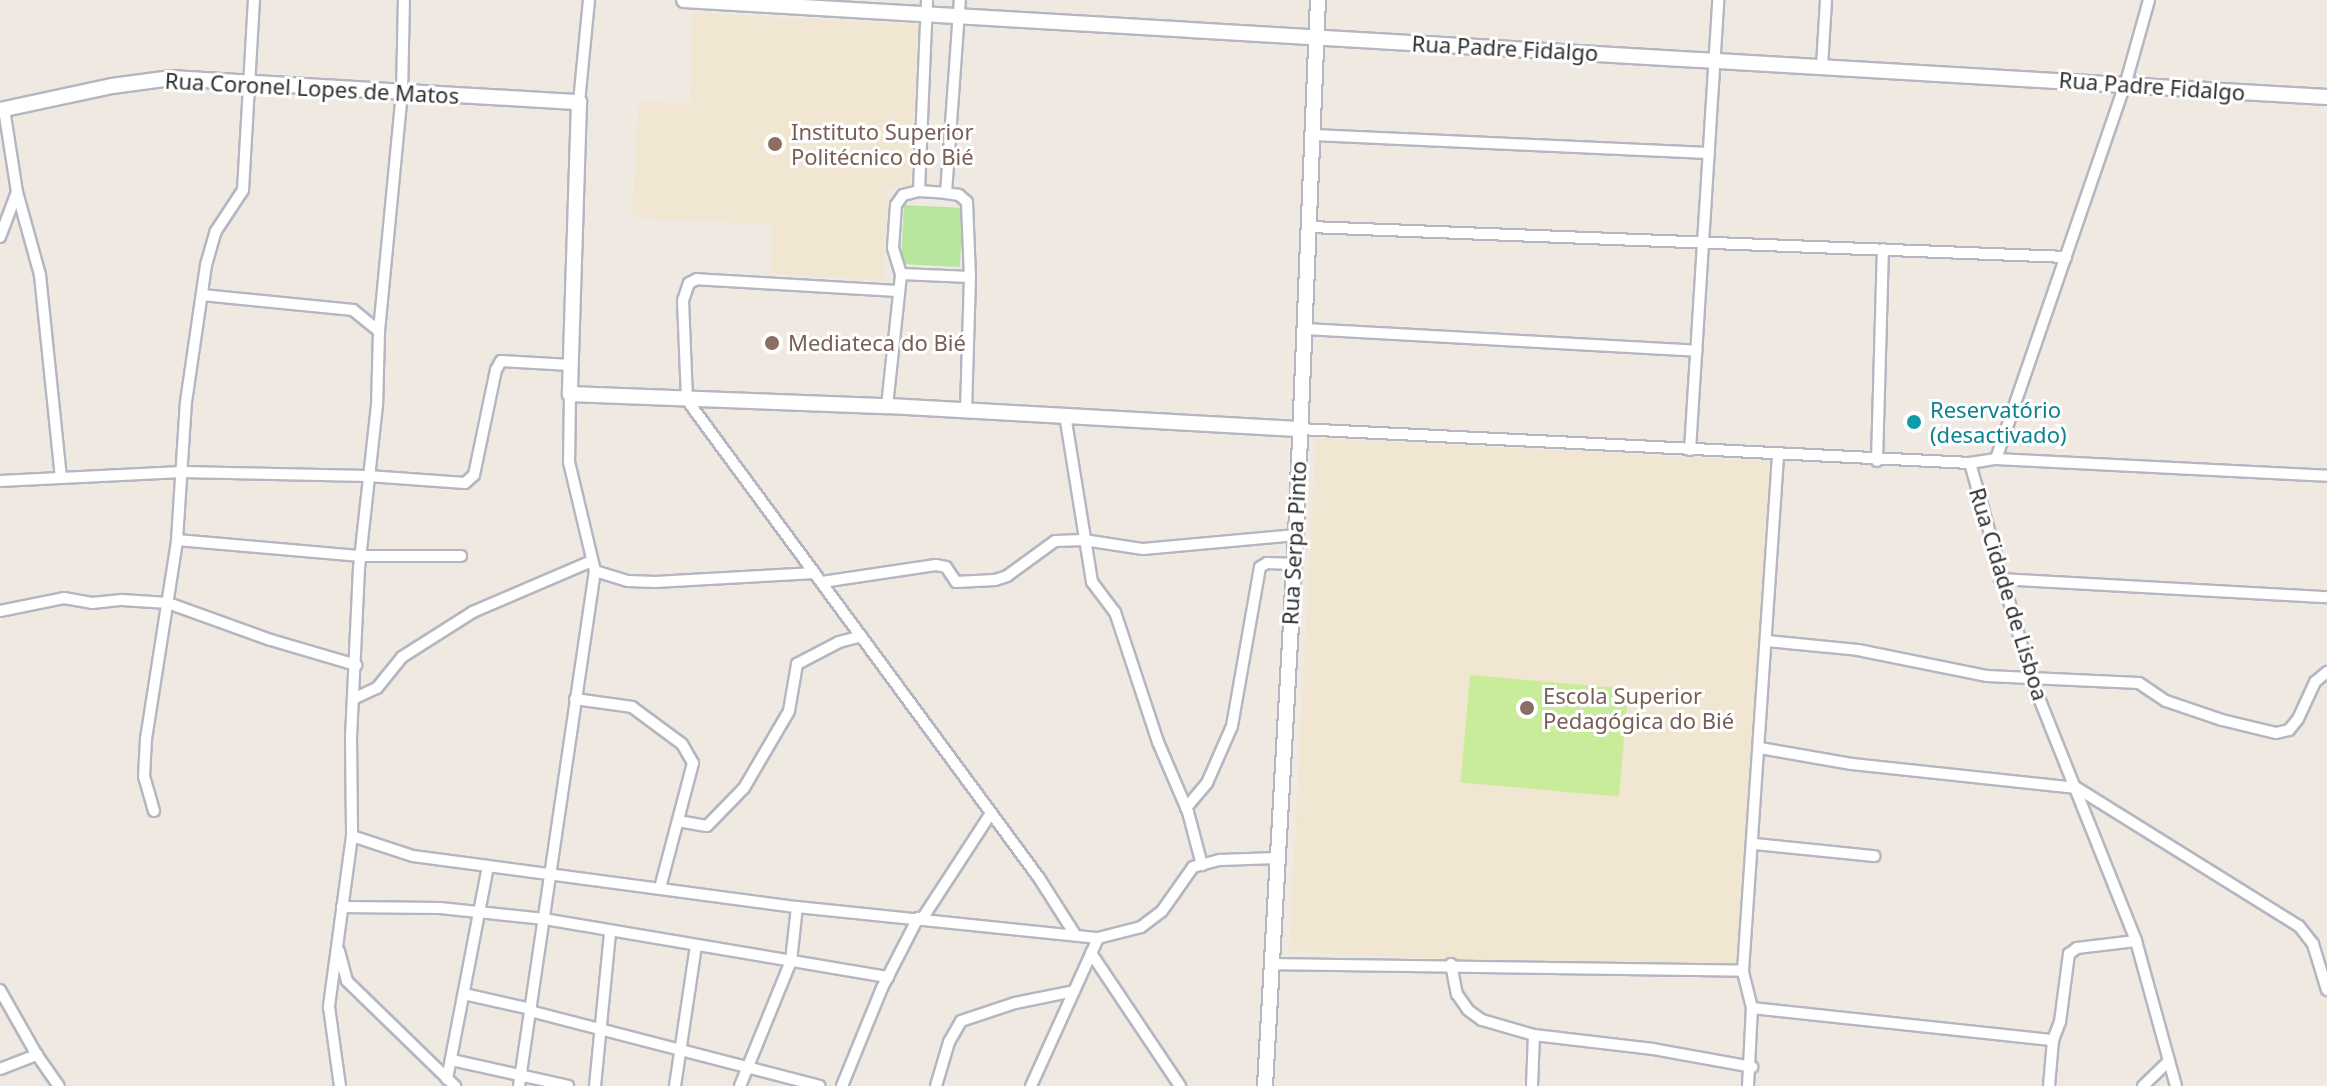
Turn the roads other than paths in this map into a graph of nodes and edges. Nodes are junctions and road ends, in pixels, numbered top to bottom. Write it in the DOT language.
graph roads {
  1 [pos="254,0"];
  2 [pos="404,0"];
  3 [pos="589,0"];
  4 [pos="684,0"];
  5 [pos="927,0"];
  6 [pos="960,0"];
  7 [pos="1318,0"];
  8 [pos="1718,0"];
  9 [pos="1826,0"];
  10 [pos="2149,0"];
  11 [pos="926,16"];
  12 [pos="959,17"];
  13 [pos="1317,38"];
  14 [pos="1715,59"];
  15 [pos="1822,66"];
  16 [pos="250,81"];
  17 [pos="2126,82"];
  18 [pos="402,93"];
  19 [pos="2327,97"];
  20 [pos="579,102"];
  21 [pos="2,110"];
  22 [pos="1313,135"];
  23 [pos="1709,153"];
  24 [pos="919,191"];
  25 [pos="17,192"];
  26 [pos="946,193"];
  27 [pos="1310,227"];
  28 [pos="0,237"];
  29 [pos="1703,244"];
  30 [pos="1883,249"];
  31 [pos="2066,257"];
  32 [pos="901,274"];
  33 [pos="970,277"];
  34 [pos="897,291"];
  35 [pos="202,295"];
  36 [pos="1306,329"];
  37 [pos="379,331"];
  38 [pos="1696,351"];
  39 [pos="570,365"];
  40 [pos="570,394"];
  41 [pos="687,400"];
  42 [pos="887,406"];
  43 [pos="966,411"];
  44 [pos="1065,415"];
  45 [pos="1299,429"];
  46 [pos="1690,450"];
  47 [pos="1778,456"];
  48 [pos="1996,459"];
  49 [pos="1877,461"];
  50 [pos="1970,463"];
  51 [pos="182,472"];
  52 [pos="368,476"];
  53 [pos="2327,476"];
  54 [pos="61,477"];
  55 [pos="0,481"];
  56 [pos="1296,535"];
  57 [pos="177,540"];
  58 [pos="1084,540"];
  59 [pos="361,556"];
  60 [pos="461,556"];
  61 [pos="1293,564"];
  62 [pos="594,566"];
  63 [pos="818,577"];
  64 [pos="2000,579"];
  65 [pos="2327,597"];
  66 [pos="168,603"];
  67 [pos="0,611"];
  68 [pos="861,636"];
  69 [pos="1767,641"];
  70 [pos="356,665"];
  71 [pos="2327,672"];
  72 [pos="2031,678"];
  73 [pos="353,699"];
  74 [pos="575,699"];
  75 [pos="1760,748"];
  76 [pos="2077,788"];
  77 [pos="1186,808"];
  78 [pos="154,811"];
  79 [pos="991,813"];
  80 [pos="678,821"];
  81 [pos="352,836"];
  82 [pos="1755,844"];
  83 [pos="1874,856"];
  84 [pos="1276,858"];
  85 [pos="1202,865"];
  86 [pos="488,866"];
  87 [pos="549,873"];
  88 [pos="660,888"];
  89 [pos="342,907"];
  90 [pos="797,907"];
  91 [pos="480,911"];
  92 [pos="920,918"];
  93 [pos="544,919"];
  94 [pos="610,932"];
  95 [pos="1074,933"];
  96 [pos="1098,938"];
  97 [pos="2136,941"];
  98 [pos="337,944"];
  99 [pos="696,946"];
  100 [pos="2327,950"];
  101 [pos="1091,953"];
  102 [pos="791,961"];
  103 [pos="1271,964"];
  104 [pos="1451,964"];
  105 [pos="2321,969"];
  106 [pos="1743,971"];
  107 [pos="888,977"];
  108 [pos="0,990"];
  109 [pos="2327,990"];
  110 [pos="1074,991"];
  111 [pos="464,994"];
  112 [pos="1752,1008"];
  113 [pos="530,1010"];
  114 [pos="602,1028"];
  115 [pos="1534,1035"];
  116 [pos="2053,1040"];
  117 [pos="681,1050"];
  118 [pos="37,1055"];
  119 [pos="452,1060"];
  120 [pos="2169,1061"];
  121 [pos="1752,1067"];
  122 [pos="0,1069"];
  123 [pos="748,1069"];
  124 [pos="520,1080"];
  125 [pos="451,1082"];
  126 [pos="59,1086"];
  127 [pos="340,1086"];
  128 [pos="568,1086"];
  129 [pos="595,1086"];
  130 [pos="675,1086"];
  131 [pos="740,1086"];
  132 [pos="819,1086"];
  133 [pos="842,1086"];
  134 [pos="936,1086"];
  135 [pos="1031,1086"];
  136 [pos="1180,1086"];
  137 [pos="1265,1086"];
  138 [pos="1532,1086"];
  139 [pos="1748,1086"];
  140 [pos="2049,1086"];
  141 [pos="2143,1086"];
  142 [pos="2176,1086"];
  1 -- 16 [label="street"];
  2 -- 18 [label="street"];
  3 -- 20 [label="street"];
  4 -- 11 [label="street, Rua Padre Fidalgo"];
  5 -- 11 [label="street"];
  6 -- 12 [label="street"];
  7 -- 13 [label="street, Rua Serpa Pinto"];
  8 -- 14 [label="street"];
  9 -- 15 [label="street"];
  10 -- 17 [label="street"];
  11 -- 12 [label="street, Rua Padre Fidalgo"];
  11 -- 24 [label="street"];
  12 -- 13 [label="street, Rua Padre Fidalgo"];
  12 -- 26 [label="street"];
  13 -- 14 [label="street, Rua Padre Fidalgo"];
  13 -- 22 [label="street, Rua Serpa Pinto"];
  14 -- 15 [label="street, Rua Padre Fidalgo"];
  14 -- 23 [label="street"];
  15 -- 17 [label="street, Rua Padre Fidalgo"];
  16 -- 18 [label="street, Rua Coronel Lopes de Matos"];
  16 -- 21 [label="street, Rua Coronel Lopes de Matos"];
  16 -- 35 [label="street"];
  17 -- 19 [label="street, Rua Padre Fidalgo"];
  17 -- 31 [label="street"];
  18 -- 20 [label="street, Rua Coronel Lopes de Matos"];
  18 -- 37 [label="street"];
  20 -- 39 [label="street"];
  21 -- 25 [label="street"];
  22 -- 23 [label="street"];
  22 -- 27 [label="street, Rua Serpa Pinto"];
  23 -- 29 [label="street"];
  24 -- 26 [label="street"];
  24 -- 32 [label="street"];
  25 -- 28 [label="street"];
  25 -- 54 [label="street"];
  26 -- 33 [label="street"];
  27 -- 29 [label="street"];
  27 -- 36 [label="street, Rua Serpa Pinto"];
  29 -- 30 [label="street"];
  29 -- 38 [label="street"];
  30 -- 31 [label="street"];
  30 -- 49 [label="street"];
  31 -- 48 [label="street"];
  32 -- 33 [label="street"];
  32 -- 34 [label="street"];
  33 -- 43 [label="street"];
  34 -- 41 [label="street"];
  34 -- 42 [label="street"];
  35 -- 37 [label="street"];
  35 -- 51 [label="street"];
  36 -- 38 [label="street"];
  36 -- 45 [label="street, Rua Serpa Pinto"];
  37 -- 52 [label="street"];
  38 -- 46 [label="street"];
  39 -- 40 [label="street"];
  39 -- 52 [label="street"];
  40 -- 41 [label="street"];
  40 -- 62 [label="street"];
  41 -- 42 [label="street"];
  41 -- 63 [label="street"];
  42 -- 43 [label="street"];
  43 -- 44 [label="street"];
  44 -- 45 [label="street"];
  44 -- 58 [label="street"];
  45 -- 46 [label="street, Rua Cidade de Lisboa"];
  45 -- 56 [label="street, Rua Serpa Pinto"];
  46 -- 47 [label="street, Rua Cidade de Lisboa"];
  47 -- 49 [label="street, Rua Cidade de Lisboa"];
  47 -- 69 [label="street"];
  48 -- 50 [label="street"];
  48 -- 53 [label="street"];
  49 -- 50 [label="street, Rua Cidade de Lisboa"];
  50 -- 64 [label="street, Rua Cidade de Lisboa"];
  51 -- 52 [label="street"];
  51 -- 54 [label="street"];
  51 -- 57 [label="street"];
  52 -- 59 [label="street"];
  54 -- 55 [label="street"];
  56 -- 58 [label="street"];
  56 -- 61 [label="street, Rua Serpa Pinto"];
  57 -- 59 [label="street"];
  57 -- 66 [label="street"];
  58 -- 63 [label="street"];
  58 -- 77 [label="street"];
  59 -- 60 [label="street"];
  59 -- 70 [label="street"];
  61 -- 77 [label="street"];
  61 -- 84 [label="street, Rua Serpa Pinto"];
  62 -- 63 [label="street"];
  62 -- 73 [label="street"];
  62 -- 74 [label="street"];
  63 -- 68 [label="street"];
  64 -- 65 [label="street"];
  64 -- 72 [label="street, Rua Cidade de Lisboa"];
  66 -- 67 [label="street"];
  66 -- 70 [label="street"];
  66 -- 78 [label="street"];
  68 -- 79 [label="street"];
  68 -- 80 [label="street"];
  69 -- 72 [label="street"];
  69 -- 75 [label="street"];
  70 -- 73 [label="street"];
  71 -- 72 [label="street"];
  72 -- 76 [label="street, Rua Cidade de Lisboa"];
  73 -- 81 [label="street"];
  74 -- 80 [label="street"];
  74 -- 87 [label="street"];
  75 -- 76 [label="street"];
  75 -- 82 [label="street"];
  76 -- 97 [label="street, Rua Cidade de Lisboa"];
  76 -- 105 [label="street"];
  77 -- 85 [label="street"];
  79 -- 92 [label="street"];
  79 -- 95 [label="street"];
  80 -- 88 [label="street"];
  81 -- 86 [label="street"];
  81 -- 89 [label="street"];
  82 -- 83 [label="street"];
  82 -- 106 [label="street"];
  84 -- 85 [label="street"];
  84 -- 103 [label="street, Rua Serpa Pinto"];
  85 -- 96 [label="street"];
  86 -- 87 [label="street"];
  86 -- 91 [label="street"];
  87 -- 88 [label="street"];
  87 -- 93 [label="street"];
  88 -- 90 [label="street"];
  89 -- 91 [label="street"];
  89 -- 98 [label="street"];
  90 -- 92 [label="street"];
  90 -- 102 [label="street"];
  91 -- 93 [label="street"];
  91 -- 111 [label="street"];
  92 -- 95 [label="street"];
  92 -- 107 [label="street"];
  93 -- 94 [label="street"];
  93 -- 113 [label="street"];
  94 -- 99 [label="street"];
  94 -- 114 [label="street"];
  95 -- 96 [label="street"];
  96 -- 101 [label="street"];
  97 -- 116 [label="street"];
  97 -- 120 [label="street, Rua Cidade de Lisboa"];
  98 -- 125 [label="street"];
  98 -- 127 [label="street"];
  99 -- 102 [label="street"];
  99 -- 117 [label="street"];
  100 -- 105 [label="street"];
  101 -- 110 [label="street"];
  101 -- 136 [label="street"];
  102 -- 107 [label="street"];
  102 -- 123 [label="street"];
  103 -- 104 [label="street"];
  103 -- 137 [label="street, Rua Serpa Pinto"];
  104 -- 106 [label="street"];
  104 -- 115 [label="street"];
  105 -- 109 [label="street"];
  106 -- 112 [label="street"];
  107 -- 133 [label="street"];
  108 -- 118 [label="street"];
  110 -- 134 [label="street"];
  110 -- 135 [label="street"];
  111 -- 113 [label="street"];
  111 -- 119 [label="street"];
  112 -- 116 [label="street"];
  112 -- 121 [label="street"];
  113 -- 114 [label="street"];
  113 -- 124 [label="street"];
  114 -- 117 [label="street"];
  114 -- 129 [label="street"];
  115 -- 121 [label="street"];
  115 -- 138 [label="street"];
  116 -- 140 [label="street"];
  117 -- 123 [label="street"];
  117 -- 130 [label="street"];
  118 -- 122 [label="street"];
  118 -- 126 [label="street"];
  119 -- 124 [label="street"];
  119 -- 125 [label="street"];
  120 -- 141 [label="street"];
  120 -- 142 [label="street, Rua Cidade de Lisboa"];
  121 -- 139 [label="street"];
  123 -- 131 [label="street"];
  123 -- 132 [label="street"];
  124 -- 128 [label="street"];
}
